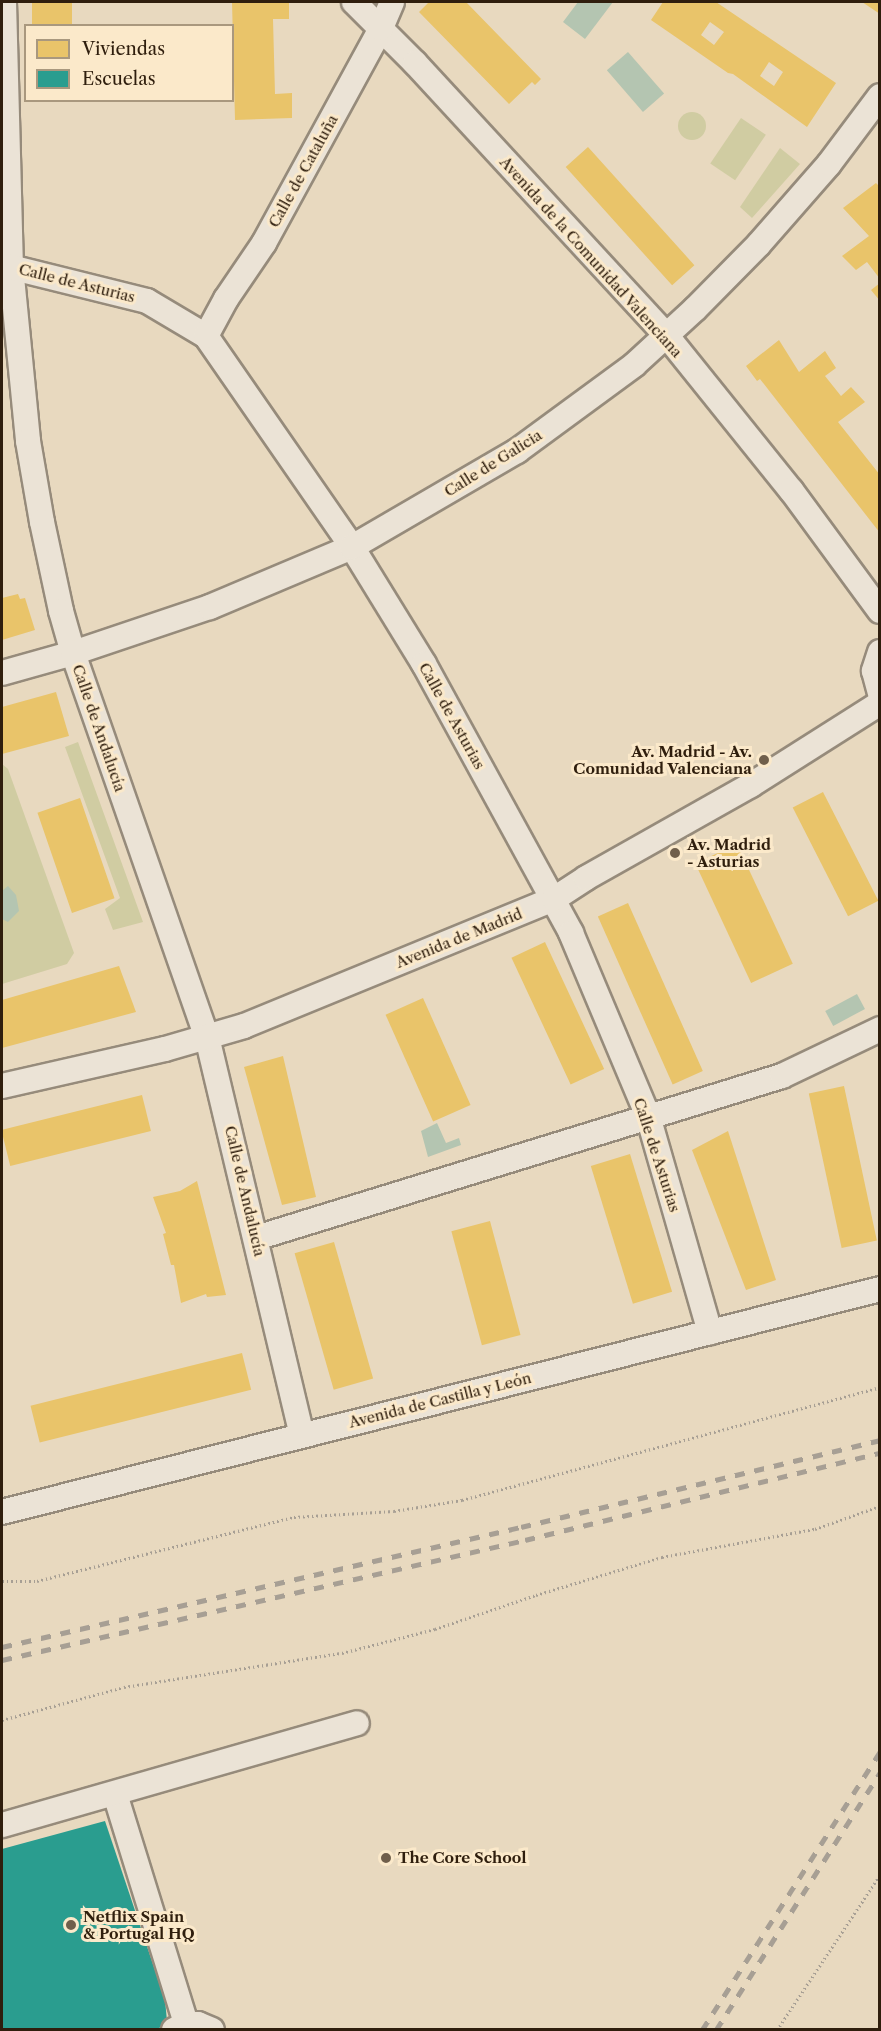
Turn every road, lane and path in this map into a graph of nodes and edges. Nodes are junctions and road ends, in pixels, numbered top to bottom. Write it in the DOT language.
graph roads {
  1 [pos="4,2"];
  2 [pos="354,2"];
  3 [pos="392,2"];
  4 [pos="381,28"];
  5 [pos="879,96"];
  6 [pos="6,266"];
  7 [pos="206,336"];
  8 [pos="667,336"];
  9 [pos="352,547"];
  10 [pos="879,611"];
  11 [pos="879,652"];
  12 [pos="72,653"];
  13 [pos="2,673"];
  14 [pos="879,693"];
  15 [pos="879,703"];
  16 [pos="554,899"];
  17 [pos="879,1029"];
  18 [pos="207,1037"];
  19 [pos="2,1086"];
  20 [pos="648,1116"];
  21 [pos="256,1238"];
  22 [pos="879,1289"];
  23 [pos="710,1332"];
  24 [pos="879,1388"];
  25 [pos="302,1435"];
  26 [pos="879,1506"];
  27 [pos="2,1512"];
  28 [pos="2,1581"];
  29 [pos="2,1720"];
  30 [pos="357,1723"];
  31 [pos="115,1794"];
  32 [pos="2,1825"];
  33 [pos="879,1875"];
  34 [pos="180,2027"];
  35 [pos="212,2030"];
  36 [pos="777,2030"];
  1 -- 6 [label="street, Calle de Andalucía"];
  2 -- 4 [label="street, Avenida de la Comunidad Valenciana"];
  3 -- 4 [label="street, Calle de Cataluña"];
  4 -- 7 [label="street, Calle de Cataluña"];
  4 -- 8 [label="street, Avenida de la Comunidad Valenciana"];
  5 -- 8 [label="street, Calle de Galicia"];
  6 -- 7 [label="street, Calle de Asturias"];
  6 -- 12 [label="street, Calle de Andalucía"];
  7 -- 9 [label="street, Calle de Asturias"];
  8 -- 9 [label="street, Calle de Galicia"];
  8 -- 10 [label="street, Avenida de la Comunidad Valenciana"];
  9 -- 12 [label="street, Calle de Galicia"];
  9 -- 16 [label="street, Calle de Asturias"];
  11 -- 14 [label="street"];
  12 -- 13 [label="street, Calle de Galicia"];
  12 -- 18 [label="street, Calle de Andalucía"];
  15 -- 16 [label="street, Avenida de Madrid"];
  16 -- 18 [label="street, Avenida de Madrid"];
  16 -- 20 [label="street, Calle de Asturias"];
  17 -- 20 [label="street"];
  18 -- 19 [label="street, Avenida de Madrid"];
  18 -- 21 [label="street, Calle de Andalucía"];
  20 -- 21 [label="street"];
  20 -- 23 [label="street, Calle de Asturias"];
  21 -- 25 [label="street, Calle de Andalucía"];
  22 -- 23 [label="street, Avenida de Castilla y León"];
  23 -- 25 [label="street, Avenida de Castilla y León"];
  24 -- 28 [label="path"];
  25 -- 27 [label="street, Avenida de Castilla y León"];
  26 -- 29 [label="path"];
  30 -- 31 [label="street"];
  31 -- 32 [label="street"];
  31 -- 34 [label="street"];
  33 -- 36 [label="path"];
  34 -- 35 [label="street"];
}
